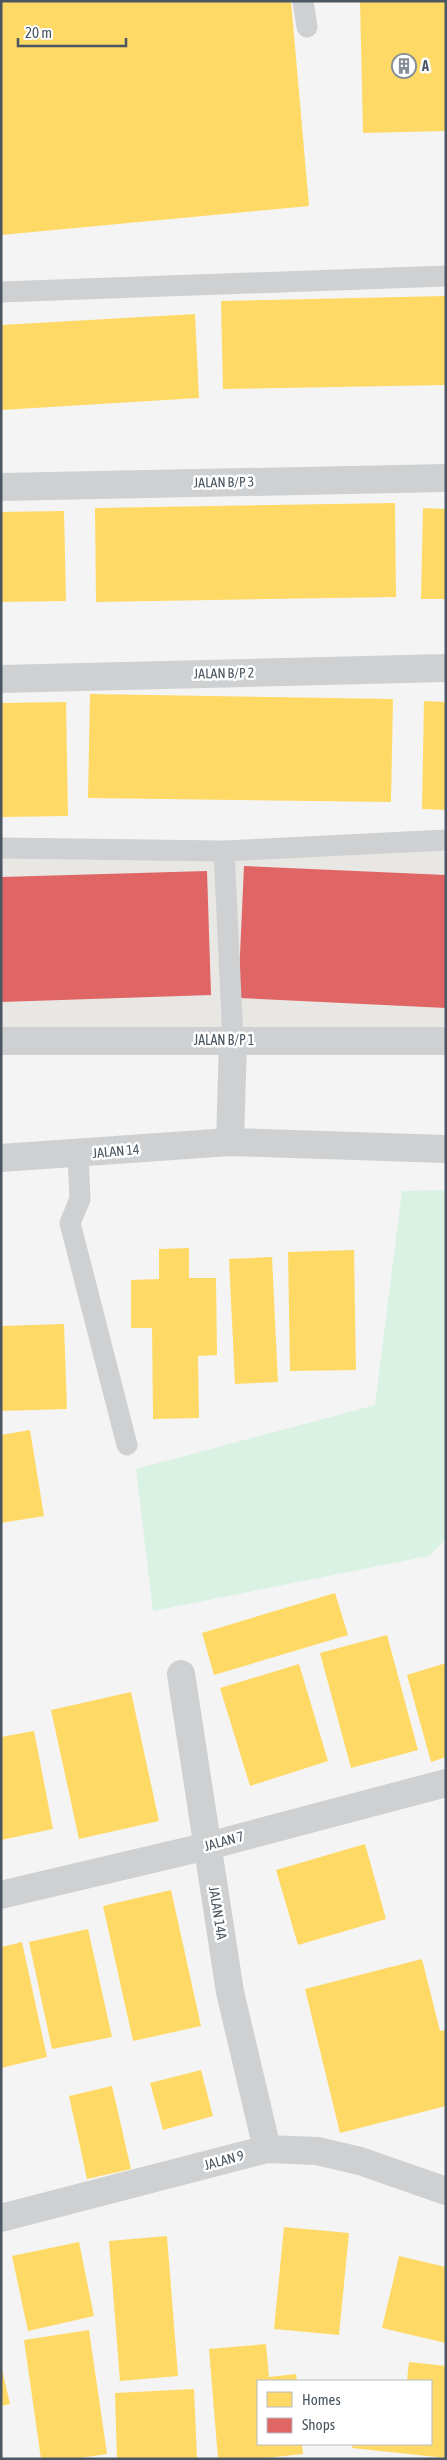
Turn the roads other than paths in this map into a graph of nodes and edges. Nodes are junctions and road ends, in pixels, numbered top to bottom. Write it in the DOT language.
graph roads {
  1 [pos="303,1"];
  2 [pos="307,27"];
  3 [pos="446,276"];
  4 [pos="1,292"];
  5 [pos="446,478"];
  6 [pos="1,487"];
  7 [pos="446,668"];
  8 [pos="1,679"];
  9 [pos="446,840"];
  10 [pos="1,848"];
  11 [pos="224,851"];
  12 [pos="233,1040"];
  13 [pos="1,1041"];
  14 [pos="446,1041"];
  15 [pos="230,1142"];
  16 [pos="446,1149"];
  17 [pos="78,1154"];
  18 [pos="1,1158"];
  19 [pos="127,1445"];
  20 [pos="181,1674"];
  21 [pos="446,1783"];
  22 [pos="208,1846"];
  23 [pos="1,1895"];
  24 [pos="268,2149"];
  25 [pos="446,2190"];
  26 [pos="1,2218"];
  1 -- 2 [label="lane"];
  3 -- 4 [label="lane"];
  5 -- 6 [label="street, JALAN B/P 3"];
  7 -- 8 [label="street, JALAN B/P 2"];
  9 -- 11 [label="lane"];
  10 -- 11 [label="lane"];
  11 -- 12 [label="lane"];
  12 -- 13 [label="street, JALAN B/P 1"];
  12 -- 14 [label="street, JALAN B/P 1"];
  12 -- 15 [label="street"];
  15 -- 16 [label="street, JALAN 14"];
  15 -- 17 [label="street, JALAN 14"];
  17 -- 18 [label="street, JALAN 14"];
  17 -- 19 [label="lane"];
  20 -- 22 [label="street, JALAN 14A"];
  21 -- 22 [label="street, JALAN 7"];
  22 -- 23 [label="street, JALAN 7"];
  22 -- 24 [label="street, JALAN 14A"];
  24 -- 25 [label="street, JALAN 9"];
  24 -- 26 [label="street, JALAN 9"];
}
